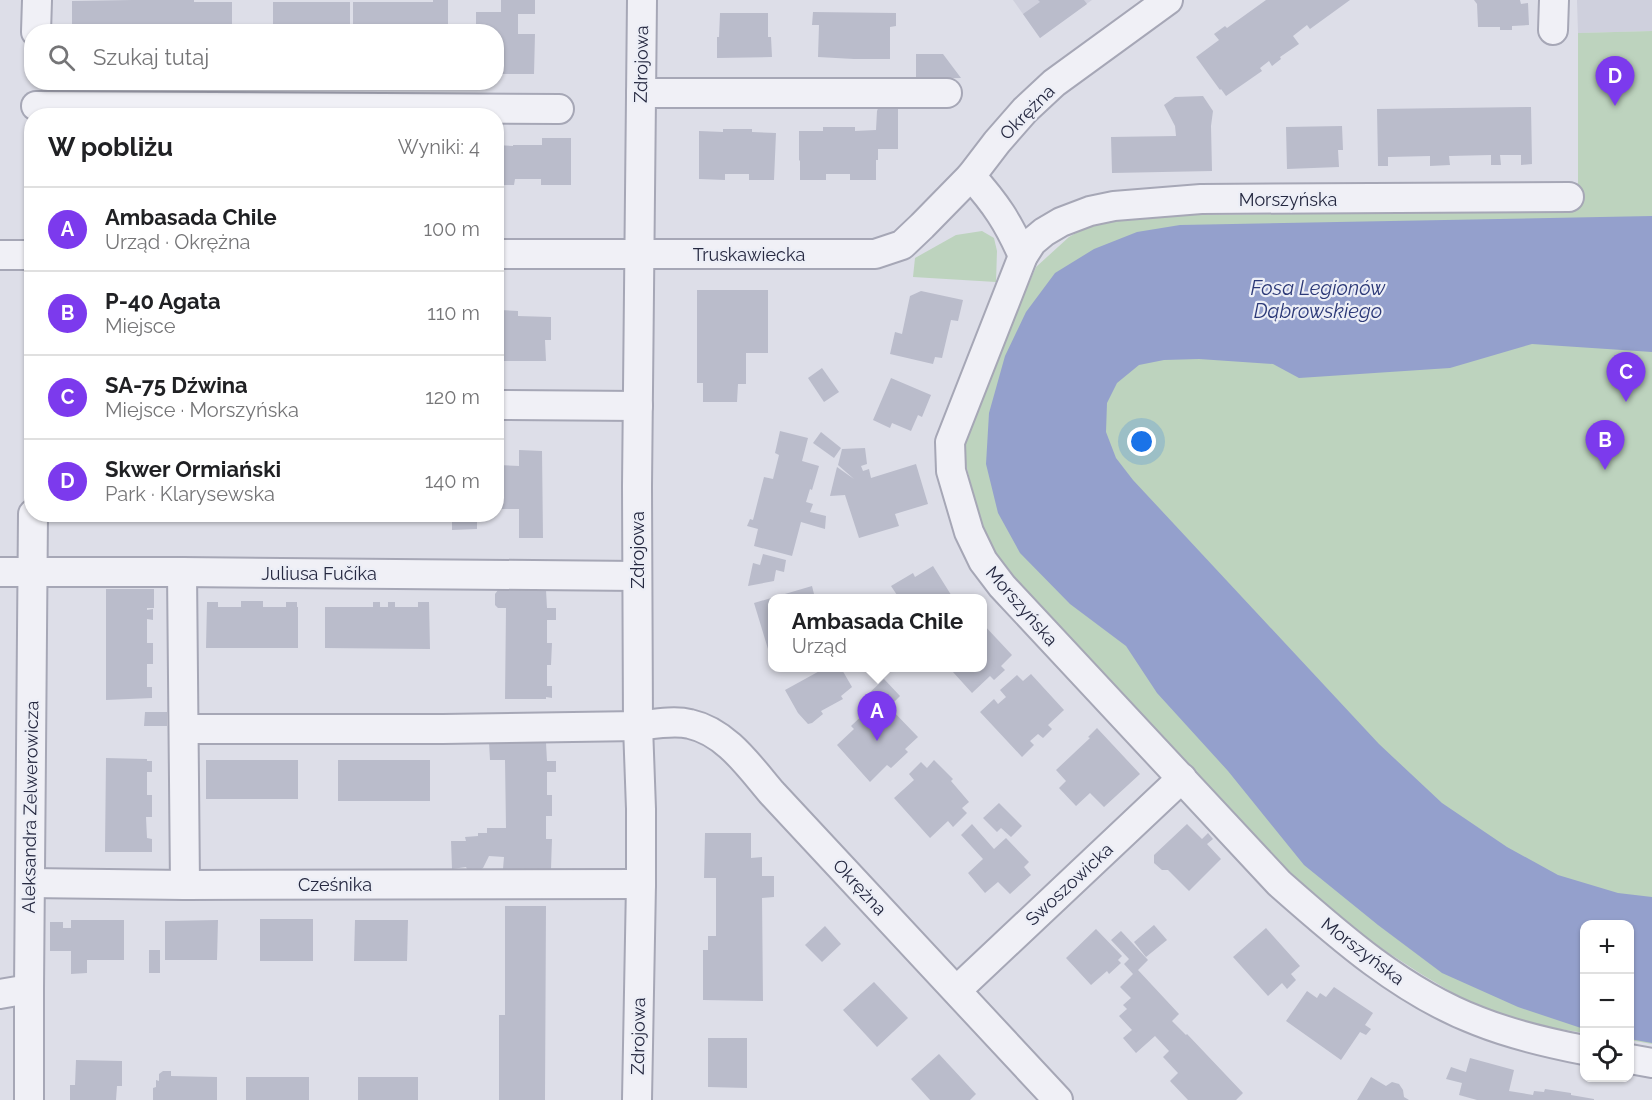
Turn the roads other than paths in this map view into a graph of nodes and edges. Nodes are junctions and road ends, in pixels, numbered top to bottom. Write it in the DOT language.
graph roads {
  1 [pos="37,0"];
  2 [pos="642,0"];
  3 [pos="1168,0"];
  4 [pos="1554,0"];
  5 [pos="36,24"];
  6 [pos="1553,30"];
  7 [pos="641,93"];
  8 [pos="948,93"];
  9 [pos="36,102"];
  10 [pos="484,108"];
  11 [pos="504,108"];
  12 [pos="559,109"];
  13 [pos="971,176"];
  14 [pos="1569,197"];
  15 [pos="640,253"];
  16 [pos="504,254"];
  17 [pos="0,255"];
  18 [pos="24,255"];
  19 [pos="1023,256"];
  20 [pos="504,405"];
  21 [pos="638,406"];
  22 [pos="33,522"];
  23 [pos="0,572"];
  24 [pos="182,572"];
  25 [pos="33,573"];
  26 [pos="638,576"];
  27 [pos="638,726"];
  28 [pos="184,729"];
  29 [pos="1182,778"];
  30 [pos="30,883"];
  31 [pos="641,884"];
  32 [pos="185,885"];
  33 [pos="29,989"];
  34 [pos="957,990"];
  35 [pos="0,994"];
  36 [pos="1580,1049"];
  37 [pos="1634,1060"];
  38 [pos="1652,1063"];
  39 [pos="30,1100"];
  40 [pos="637,1100"];
  41 [pos="1058,1100"];
  1 -- 5 [label="street"];
  2 -- 7 [label="street, Zdrojowa"];
  3 -- 13 [label="street, Okrężna"];
  4 -- 6 [label="street"];
  7 -- 8 [label="street"];
  7 -- 15 [label="street, Zdrojowa"];
  9 -- 10 [label="street"];
  11 -- 12 [label="street"];
  13 -- 15 [label="street, Truskawiecka"];
  13 -- 19 [label="street"];
  14 -- 19 [label="street, Morszyńska"];
  15 -- 16 [label="street, Truskawiecka"];
  15 -- 21 [label="street, Zdrojowa"];
  17 -- 18 [label="street"];
  19 -- 29 [label="street, Morszyńska"];
  20 -- 21 [label="street"];
  21 -- 26 [label="street, Zdrojowa"];
  22 -- 25 [label="street, Aleksandra Zelwerowicza"];
  23 -- 25 [label="street, Juliusa Fučíka"];
  24 -- 25 [label="street, Juliusa Fučíka"];
  24 -- 26 [label="street, Juliusa Fučíka"];
  24 -- 28 [label="street"];
  25 -- 30 [label="street, Aleksandra Zelwerowicza"];
  26 -- 27 [label="street, Zdrojowa"];
  27 -- 28 [label="street, Okrężna"];
  27 -- 31 [label="street, Zdrojowa"];
  27 -- 34 [label="street, Okrężna"];
  28 -- 32 [label="street"];
  29 -- 34 [label="street, Swoszowicka"];
  29 -- 36 [label="street, Morszyńska"];
  30 -- 32 [label="street, Cześnika"];
  30 -- 33 [label="street, Aleksandra Zelwerowicza"];
  31 -- 32 [label="street, Cześnika"];
  31 -- 40 [label="street, Zdrojowa"];
  33 -- 35 [label="street"];
  33 -- 39 [label="street, Aleksandra Zelwerowicza"];
  34 -- 41 [label="street, Okrężna"];
  37 -- 38 [label="street"];
}
